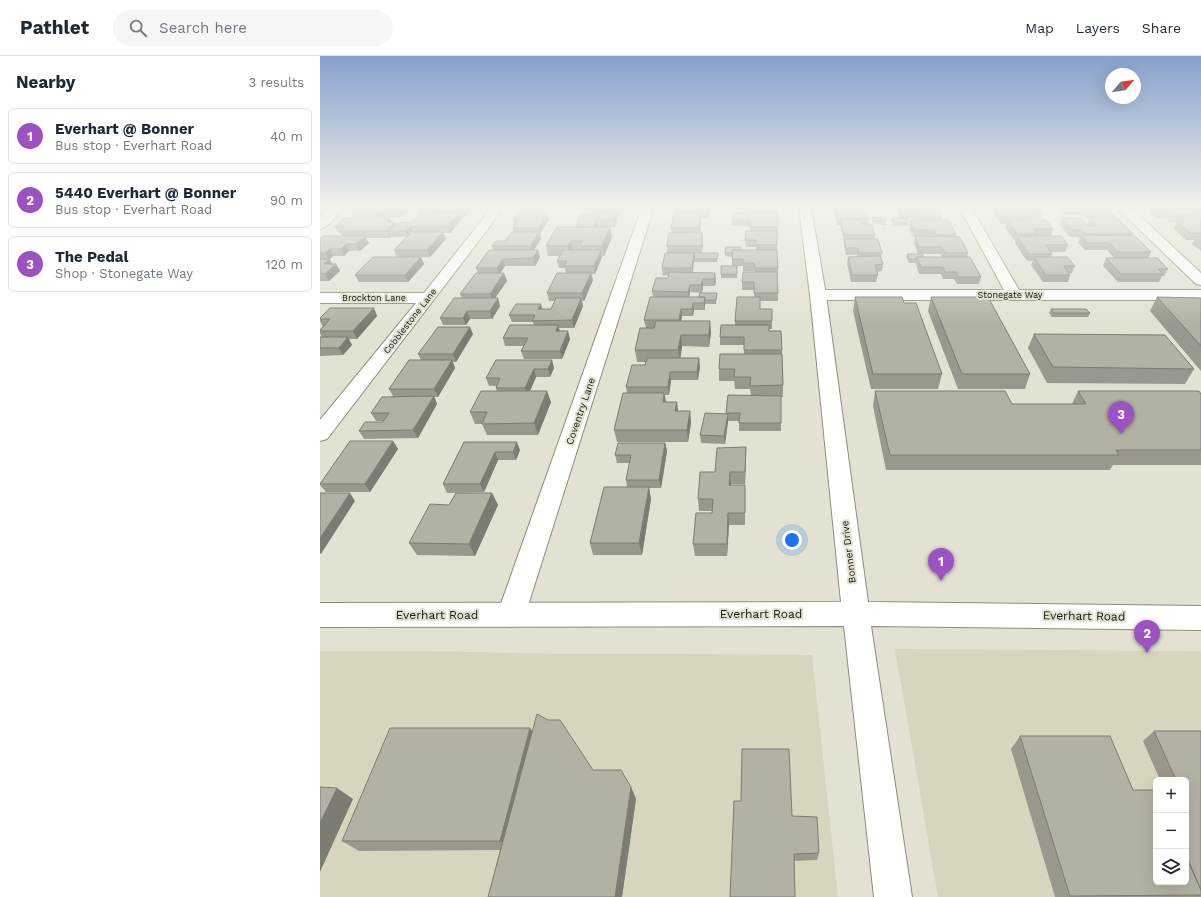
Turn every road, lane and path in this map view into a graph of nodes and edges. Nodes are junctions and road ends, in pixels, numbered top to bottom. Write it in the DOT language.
graph roads {
  1 [pos="468,246"];
  2 [pos="635,246"];
  3 [pos="810,246"];
  4 [pos="987,246"];
  5 [pos="1164,246"];
  6 [pos="1201,281"];
  7 [pos="818,295"];
  8 [pos="1014,295"];
  9 [pos="1201,295"];
  10 [pos="320,298"];
  11 [pos="428,298"];
  12 [pos="320,434"];
  13 [pos="856,614"];
  14 [pos="320,615"];
  15 [pos="511,615"];
  16 [pos="1201,618"];
  17 [pos="894,897"];
  1 -- 11 [label="street, Cobblestone Lane"];
  2 -- 15 [label="street, Coventry Lane"];
  3 -- 7 [label="street, Bonner Drive"];
  4 -- 8 [label="street"];
  5 -- 6 [label="street"];
  7 -- 8 [label="street, Stonegate Way"];
  7 -- 13 [label="street, Bonner Drive"];
  8 -- 9 [label="street, Stonegate Way"];
  10 -- 11 [label="street, Brockton Lane"];
  11 -- 12 [label="street, Cobblestone Lane"];
  13 -- 15 [label="street, Everhart Road"];
  13 -- 16 [label="street, Everhart Road"];
  13 -- 17 [label="street, Bonner Drive"];
  14 -- 15 [label="street, Everhart Road"];
}
